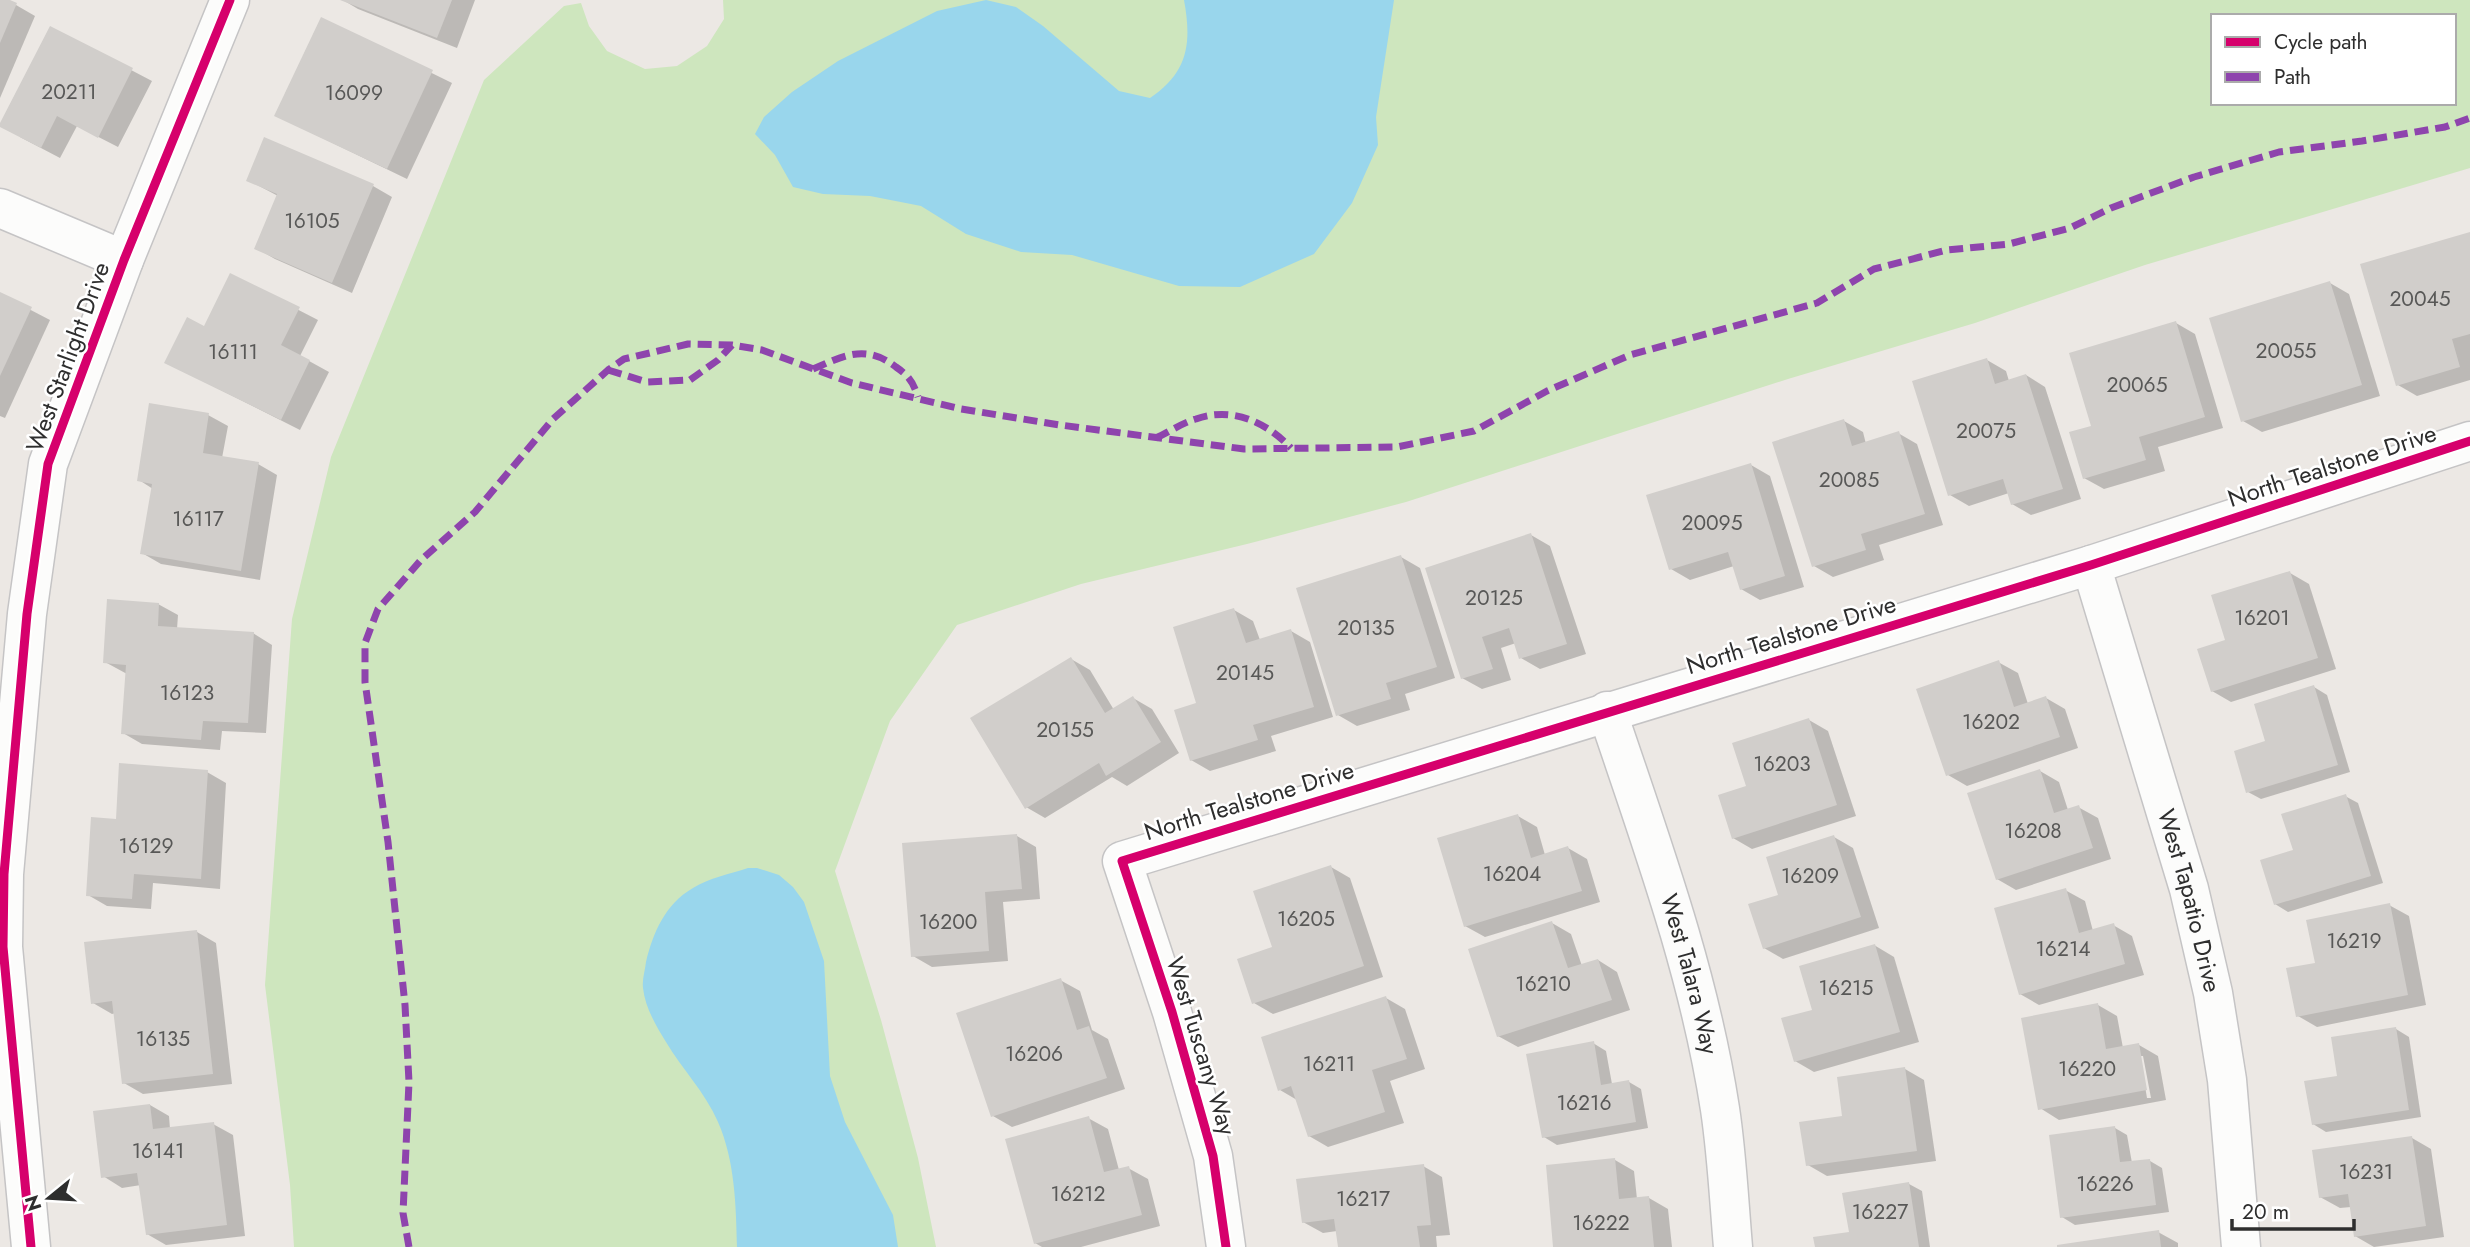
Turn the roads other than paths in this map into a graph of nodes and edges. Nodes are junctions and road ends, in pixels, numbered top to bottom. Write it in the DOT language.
graph roads {
  1 [pos="230,0"];
  2 [pos="0,208"];
  3 [pos="124,260"];
  4 [pos="2470,441"];
  5 [pos="2091,565"];
  6 [pos="1607,711"];
  7 [pos="1122,861"];
  8 [pos="31,1247"];
  9 [pos="1226,1247"];
  10 [pos="1733,1247"];
  11 [pos="2241,1247"];
  1 -- 3 [label="street, West Starlight Drive"];
  2 -- 3 [label="street"];
  3 -- 8 [label="street, West Starlight Drive"];
  4 -- 5 [label="street, North Tealstone Drive"];
  5 -- 6 [label="street, North Tealstone Drive"];
  5 -- 11 [label="street, West Tapatio Drive"];
  6 -- 7 [label="street, North Tealstone Drive"];
  6 -- 10 [label="street, West Talara Way"];
  7 -- 9 [label="street, West Tuscany Way"];
}
